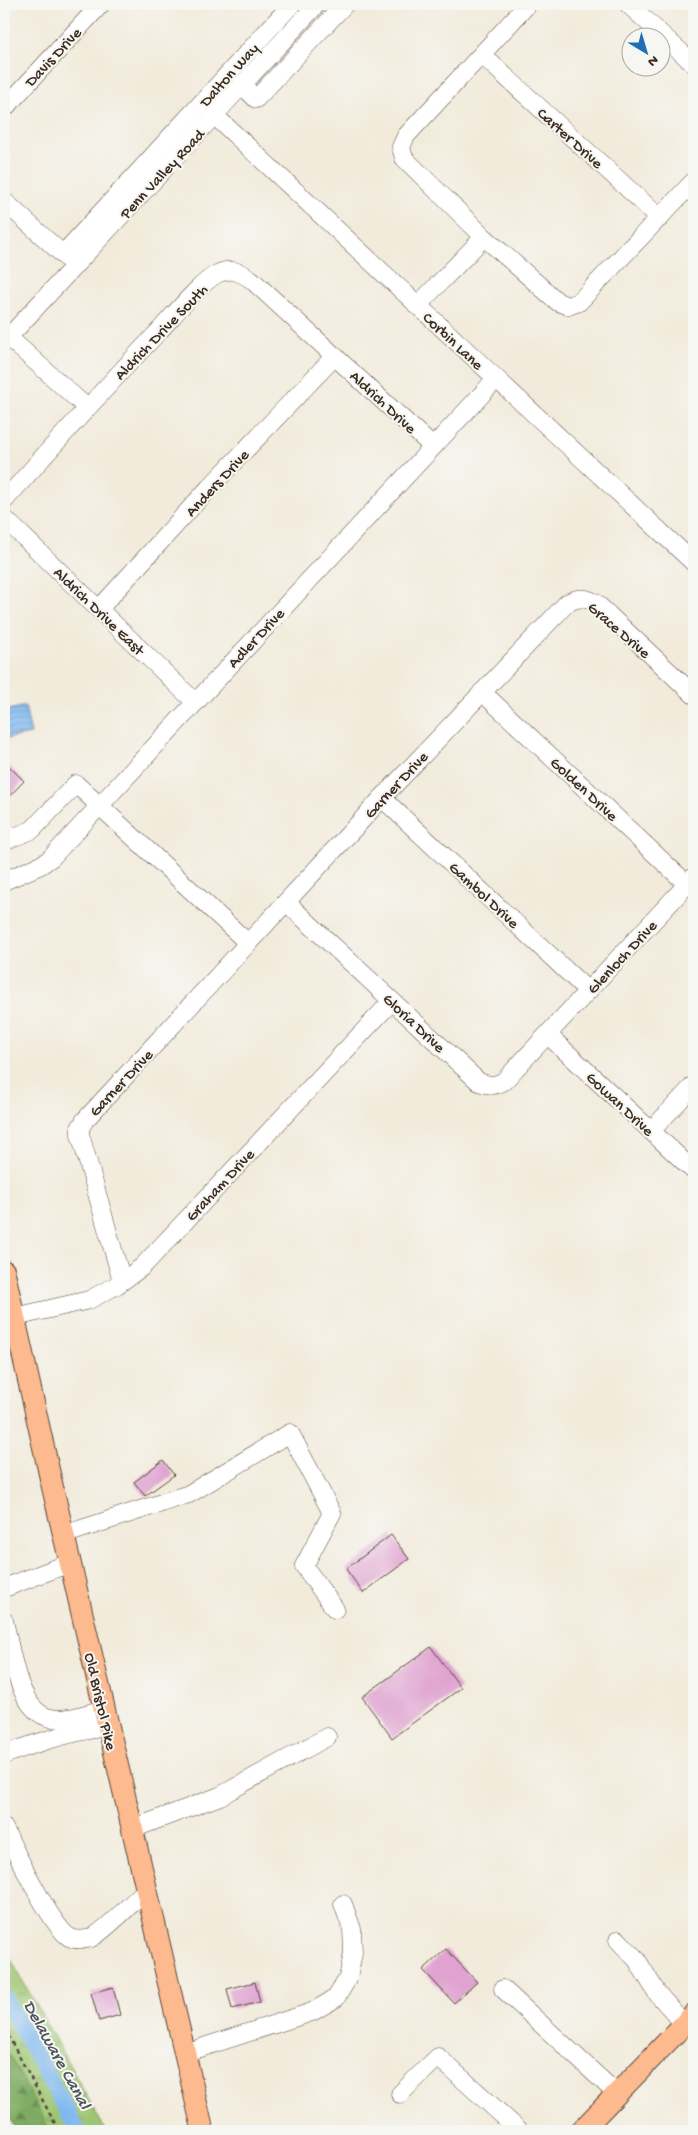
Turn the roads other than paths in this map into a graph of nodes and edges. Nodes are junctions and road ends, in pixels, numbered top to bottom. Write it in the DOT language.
graph roads {
  1 [pos="101,4"];
  2 [pos="292,4"];
  3 [pos="318,4"];
  4 [pos="345,4"];
  5 [pos="528,4"];
  6 [pos="628,4"];
  7 [pos="482,55"];
  8 [pos="694,64"];
  9 [pos="242,85"];
  10 [pos="4,109"];
  11 [pos="214,116"];
  12 [pos="694,181"];
  13 [pos="4,201"];
  14 [pos="660,218"];
  15 [pos="484,237"];
  16 [pos="69,260"];
  17 [pos="417,306"];
  18 [pos="6,339"];
  19 [pos="335,356"];
  20 [pos="496,379"];
  21 [pos="87,408"];
  22 [pos="433,447"];
  23 [pos="4,501"];
  24 [pos="4,518"];
  25 [pos="694,563"];
  26 [pos="99,609"];
  27 [pos="482,692"];
  28 [pos="694,695"];
  29 [pos="195,702"];
  30 [pos="382,798"];
  31 [pos="100,805"];
  32 [pos="4,841"];
  33 [pos="4,881"];
  34 [pos="691,881"];
  35 [pos="286,902"];
  36 [pos="248,943"];
  37 [pos="588,991"];
  38 [pos="392,1000"];
  39 [pos="548,1035"];
  40 [pos="694,1084"];
  41 [pos="651,1131"];
  42 [pos="694,1171"];
  43 [pos="4,1271"];
  44 [pos="122,1282"];
  45 [pos="14,1317"];
  46 [pos="63,1535"];
  47 [pos="70,1563"];
  48 [pos="4,1588"];
  49 [pos="335,1609"];
  50 [pos="4,1621"];
  51 [pos="106,1718"];
  52 [pos="327,1737"];
  53 [pos="4,1755"];
  54 [pos="4,1828"];
  55 [pos="132,1828"];
  56 [pos="146,1890"];
  57 [pos="343,1904"];
  58 [pos="618,1940"];
  59 [pos="503,1989"];
  60 [pos="689,2020"];
  61 [pos="184,2053"];
  62 [pos="400,2094"];
  63 [pos="617,2094"];
  64 [pos="203,2131"];
  65 [pos="520,2131"];
  66 [pos="581,2131"];
  1 -- 10 [label="street, Davis Drive"];
  2 -- 16 [label="street, Dalton Way"];
  3 -- 9 [label="street, Penn Valley Road"];
  4 -- 9 [label="street"];
  5 -- 7 [label="street"];
  6 -- 8 [label="street"];
  7 -- 14 [label="street, Carter Drive"];
  7 -- 15 [label="street"];
  9 -- 11 [label="street, Penn Valley Road"];
  11 -- 16 [label="street, Penn Valley Road"];
  11 -- 17 [label="street, Corbin Lane"];
  12 -- 14 [label="street"];
  13 -- 16 [label="street"];
  14 -- 15 [label="street"];
  15 -- 17 [label="street"];
  16 -- 18 [label="street, Penn Valley Road"];
  17 -- 20 [label="street, Corbin Lane"];
  18 -- 21 [label="street"];
  19 -- 21 [label="street, Aldrich Drive South"];
  19 -- 22 [label="street, Aldrich Drive"];
  19 -- 26 [label="street, Anders Drive"];
  20 -- 22 [label="street, Adler Drive"];
  20 -- 25 [label="street, Corbin Lane"];
  21 -- 23 [label="street, Aldrich Drive South"];
  22 -- 29 [label="street, Adler Drive"];
  24 -- 26 [label="street, Aldrich Drive East"];
  26 -- 29 [label="street, Aldrich Drive East"];
  27 -- 28 [label="street, Grace Drive"];
  27 -- 30 [label="street, Garner Drive"];
  27 -- 34 [label="street, Golden Drive"];
  29 -- 31 [label="street, Adler Drive"];
  30 -- 35 [label="street, Garner Drive"];
  30 -- 37 [label="street, Gambol Drive"];
  31 -- 32 [label="street"];
  31 -- 33 [label="street, Adler Drive"];
  31 -- 36 [label="street"];
  34 -- 37 [label="street, Glenloch Drive"];
  35 -- 36 [label="street, Garner Drive"];
  35 -- 38 [label="street, Gloria Drive"];
  36 -- 44 [label="street, Garner Drive"];
  37 -- 39 [label="street, Glenloch Drive"];
  38 -- 39 [label="street, Gloria Drive"];
  38 -- 44 [label="street, Graham Drive"];
  39 -- 41 [label="street, Gowan Drive"];
  40 -- 41 [label="street"];
  41 -- 42 [label="street, Gowan Drive"];
  43 -- 45 [label="main road, Old Bristol Pike"];
  44 -- 45 [label="street, Graham Drive"];
  45 -- 46 [label="main road, Old Bristol Pike"];
  46 -- 47 [label="main road, Old Bristol Pike"];
  46 -- 49 [label="street"];
  47 -- 48 [label="street"];
  47 -- 51 [label="main road, Old Bristol Pike"];
  50 -- 51 [label="street"];
  51 -- 53 [label="street"];
  51 -- 55 [label="main road, Old Bristol Pike"];
  52 -- 55 [label="street"];
  54 -- 56 [label="street"];
  55 -- 56 [label="main road, Old Bristol Pike"];
  56 -- 61 [label="main road, Old Bristol Pike"];
  57 -- 61 [label="street"];
  58 -- 60 [label="street"];
  59 -- 63 [label="street"];
  60 -- 63 [label="main road"];
  61 -- 64 [label="main road, Old Bristol Pike"];
  62 -- 65 [label="street"];
  63 -- 66 [label="main road"];
}
